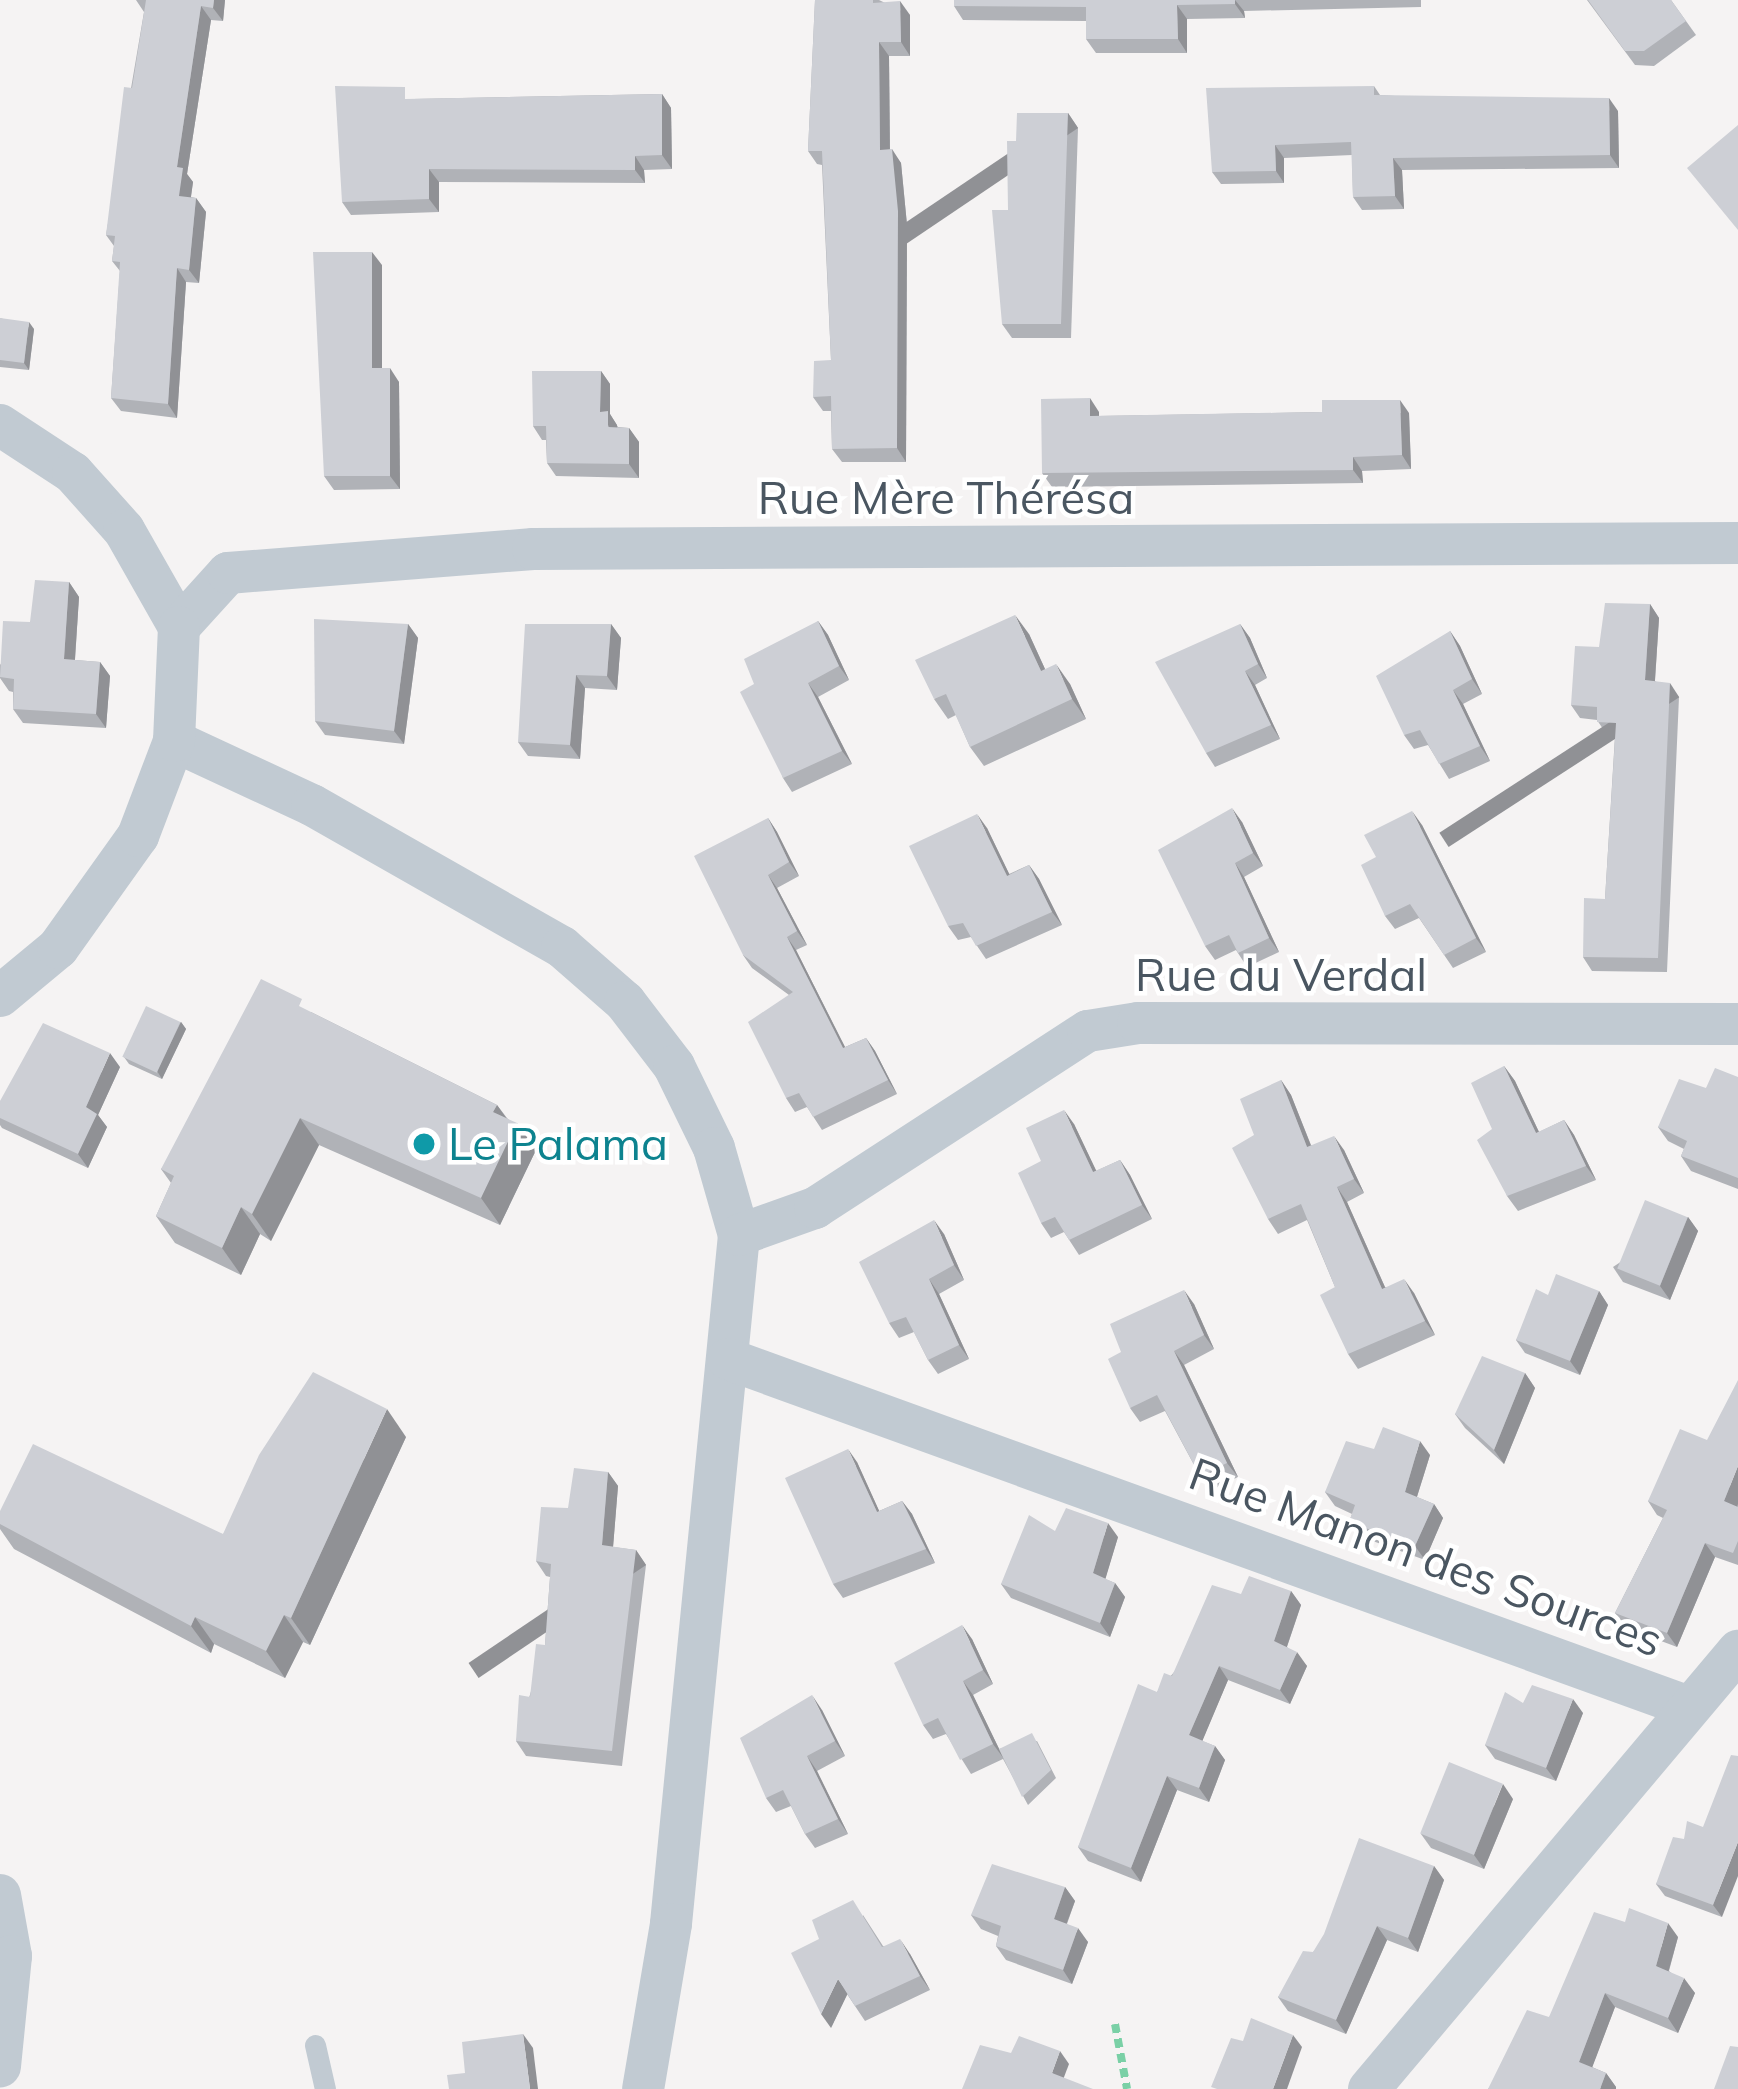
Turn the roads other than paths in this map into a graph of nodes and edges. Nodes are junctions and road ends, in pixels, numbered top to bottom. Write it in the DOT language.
graph roads {
  1 [pos="0,425"];
  2 [pos="1738,544"];
  3 [pos="179,627"];
  4 [pos="174,741"];
  5 [pos="0,996"];
  6 [pos="1738,1024"];
  7 [pos="739,1235"];
  8 [pos="728,1359"];
  9 [pos="1738,1652"];
  10 [pos="1689,1707"];
  11 [pos="0,1895"];
  12 [pos="315,2045"];
  13 [pos="0,2066"];
  14 [pos="325,2089"];
  15 [pos="643,2089"];
  16 [pos="1369,2089"];
  1 -- 3 [label="street"];
  2 -- 3 [label="street, Rue Mère Thérésa"];
  3 -- 4 [label="street"];
  4 -- 5 [label="street"];
  4 -- 7 [label="street"];
  6 -- 7 [label="street, Rue du Verdal"];
  7 -- 8 [label="street"];
  8 -- 10 [label="street, Rue Manon des Sources"];
  8 -- 15 [label="street"];
  9 -- 10 [label="street"];
  10 -- 16 [label="street, Rue Manon des Sources"];
  11 -- 13 [label="street"];
  12 -- 14 [label="lane"];
}
